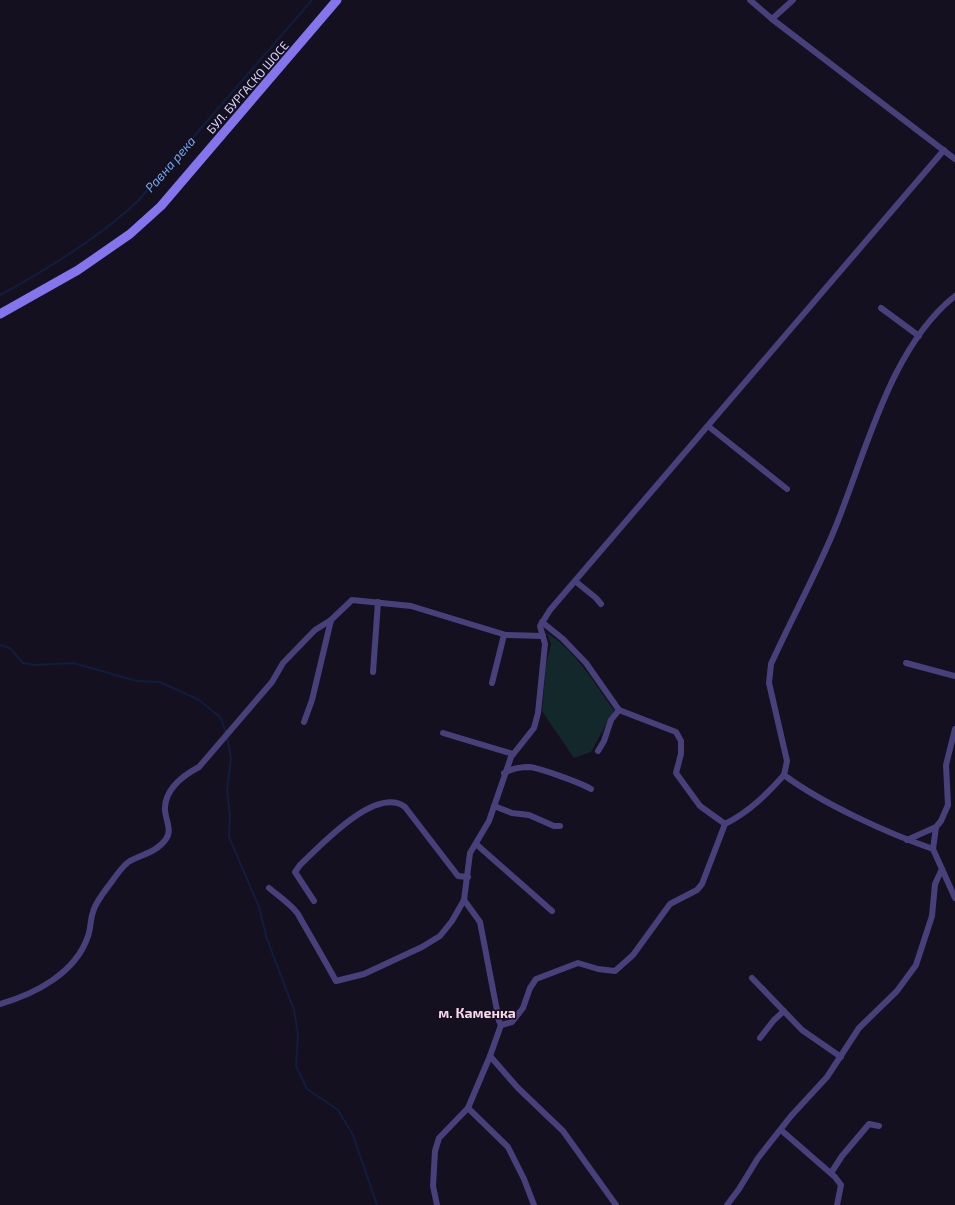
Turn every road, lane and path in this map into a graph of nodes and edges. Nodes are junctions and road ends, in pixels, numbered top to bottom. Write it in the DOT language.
graph roads {
  1 [pos="337,0"];
  2 [pos="750,0"];
  3 [pos="793,0"];
  4 [pos="772,19"];
  5 [pos="944,150"];
  6 [pos="955,159"];
  7 [pos="955,296"];
  8 [pos="881,308"];
  9 [pos="0,314"];
  10 [pos="919,336"];
  11 [pos="708,426"];
  12 [pos="786,489"];
  13 [pos="575,581"];
  14 [pos="378,602"];
  15 [pos="601,604"];
  16 [pos="331,620"];
  17 [pos="542,622"];
  18 [pos="504,634"];
  19 [pos="543,636"];
  20 [pos="906,663"];
  21 [pos="373,672"];
  22 [pos="955,676"];
  23 [pos="492,683"];
  24 [pos="619,710"];
  25 [pos="304,722"];
  26 [pos="955,729"];
  27 [pos="443,733"];
  28 [pos="952,750"];
  29 [pos="598,751"];
  30 [pos="513,754"];
  31 [pos="504,773"];
  32 [pos="784,775"];
  33 [pos="591,789"];
  34 [pos="494,806"];
  35 [pos="725,824"];
  36 [pos="560,826"];
  37 [pos="936,827"];
  38 [pos="907,840"];
  39 [pos="476,844"];
  40 [pos="933,849"];
  41 [pos="942,869"];
  42 [pos="468,877"];
  43 [pos="269,888"];
  44 [pos="955,898"];
  45 [pos="464,900"];
  46 [pos="314,901"];
  47 [pos="552,911"];
  48 [pos="752,978"];
  49 [pos="0,1004"];
  50 [pos="784,1012"];
  51 [pos="502,1025"];
  52 [pos="760,1038"];
  53 [pos="490,1056"];
  54 [pos="841,1057"];
  55 [pos="468,1108"];
  56 [pos="879,1126"];
  57 [pos="781,1130"];
  58 [pos="831,1173"];
  59 [pos="437,1205"];
  60 [pos="534,1205"];
  61 [pos="616,1205"];
  62 [pos="727,1205"];
  63 [pos="836,1205"];
  1 -- 9 [label="main road, БУЛ. БУРГАСКО ШОСЕ"];
  2 -- 4 [label="street"];
  3 -- 4 [label="street"];
  4 -- 5 [label="street"];
  5 -- 6 [label="street"];
  5 -- 11 [label="street"];
  7 -- 10 [label="street"];
  8 -- 10 [label="street"];
  10 -- 32 [label="street"];
  11 -- 12 [label="street"];
  11 -- 13 [label="street"];
  13 -- 15 [label="street"];
  13 -- 17 [label="street"];
  14 -- 16 [label="street"];
  14 -- 18 [label="street"];
  14 -- 21 [label="street"];
  16 -- 25 [label="street"];
  16 -- 49 [label="street"];
  17 -- 19 [label="street"];
  17 -- 24 [label="street"];
  18 -- 19 [label="street"];
  18 -- 23 [label="street"];
  19 -- 30 [label="street"];
  20 -- 22 [label="street"];
  24 -- 29 [label="street"];
  24 -- 35 [label="street"];
  26 -- 28 [label="street"];
  27 -- 30 [label="street"];
  28 -- 37 [label="street"];
  30 -- 31 [label="street"];
  31 -- 33 [label="street"];
  31 -- 34 [label="street"];
  32 -- 35 [label="street"];
  32 -- 38 [label="street"];
  34 -- 36 [label="street"];
  34 -- 39 [label="street"];
  35 -- 51 [label="street"];
  37 -- 38 [label="street"];
  37 -- 40 [label="street"];
  38 -- 40 [label="street"];
  39 -- 42 [label="street"];
  39 -- 47 [label="street"];
  40 -- 41 [label="street"];
  41 -- 44 [label="street"];
  41 -- 54 [label="street"];
  42 -- 45 [label="street"];
  42 -- 46 [label="street"];
  43 -- 45 [label="street"];
  45 -- 51 [label="street"];
  48 -- 50 [label="street"];
  50 -- 52 [label="street"];
  50 -- 54 [label="street"];
  51 -- 53 [label="street"];
  53 -- 55 [label="street"];
  53 -- 61 [label="street"];
  54 -- 57 [label="street"];
  55 -- 59 [label="street"];
  55 -- 60 [label="street"];
  56 -- 58 [label="street"];
  57 -- 58 [label="street"];
  57 -- 62 [label="street"];
  58 -- 63 [label="street"];
}
